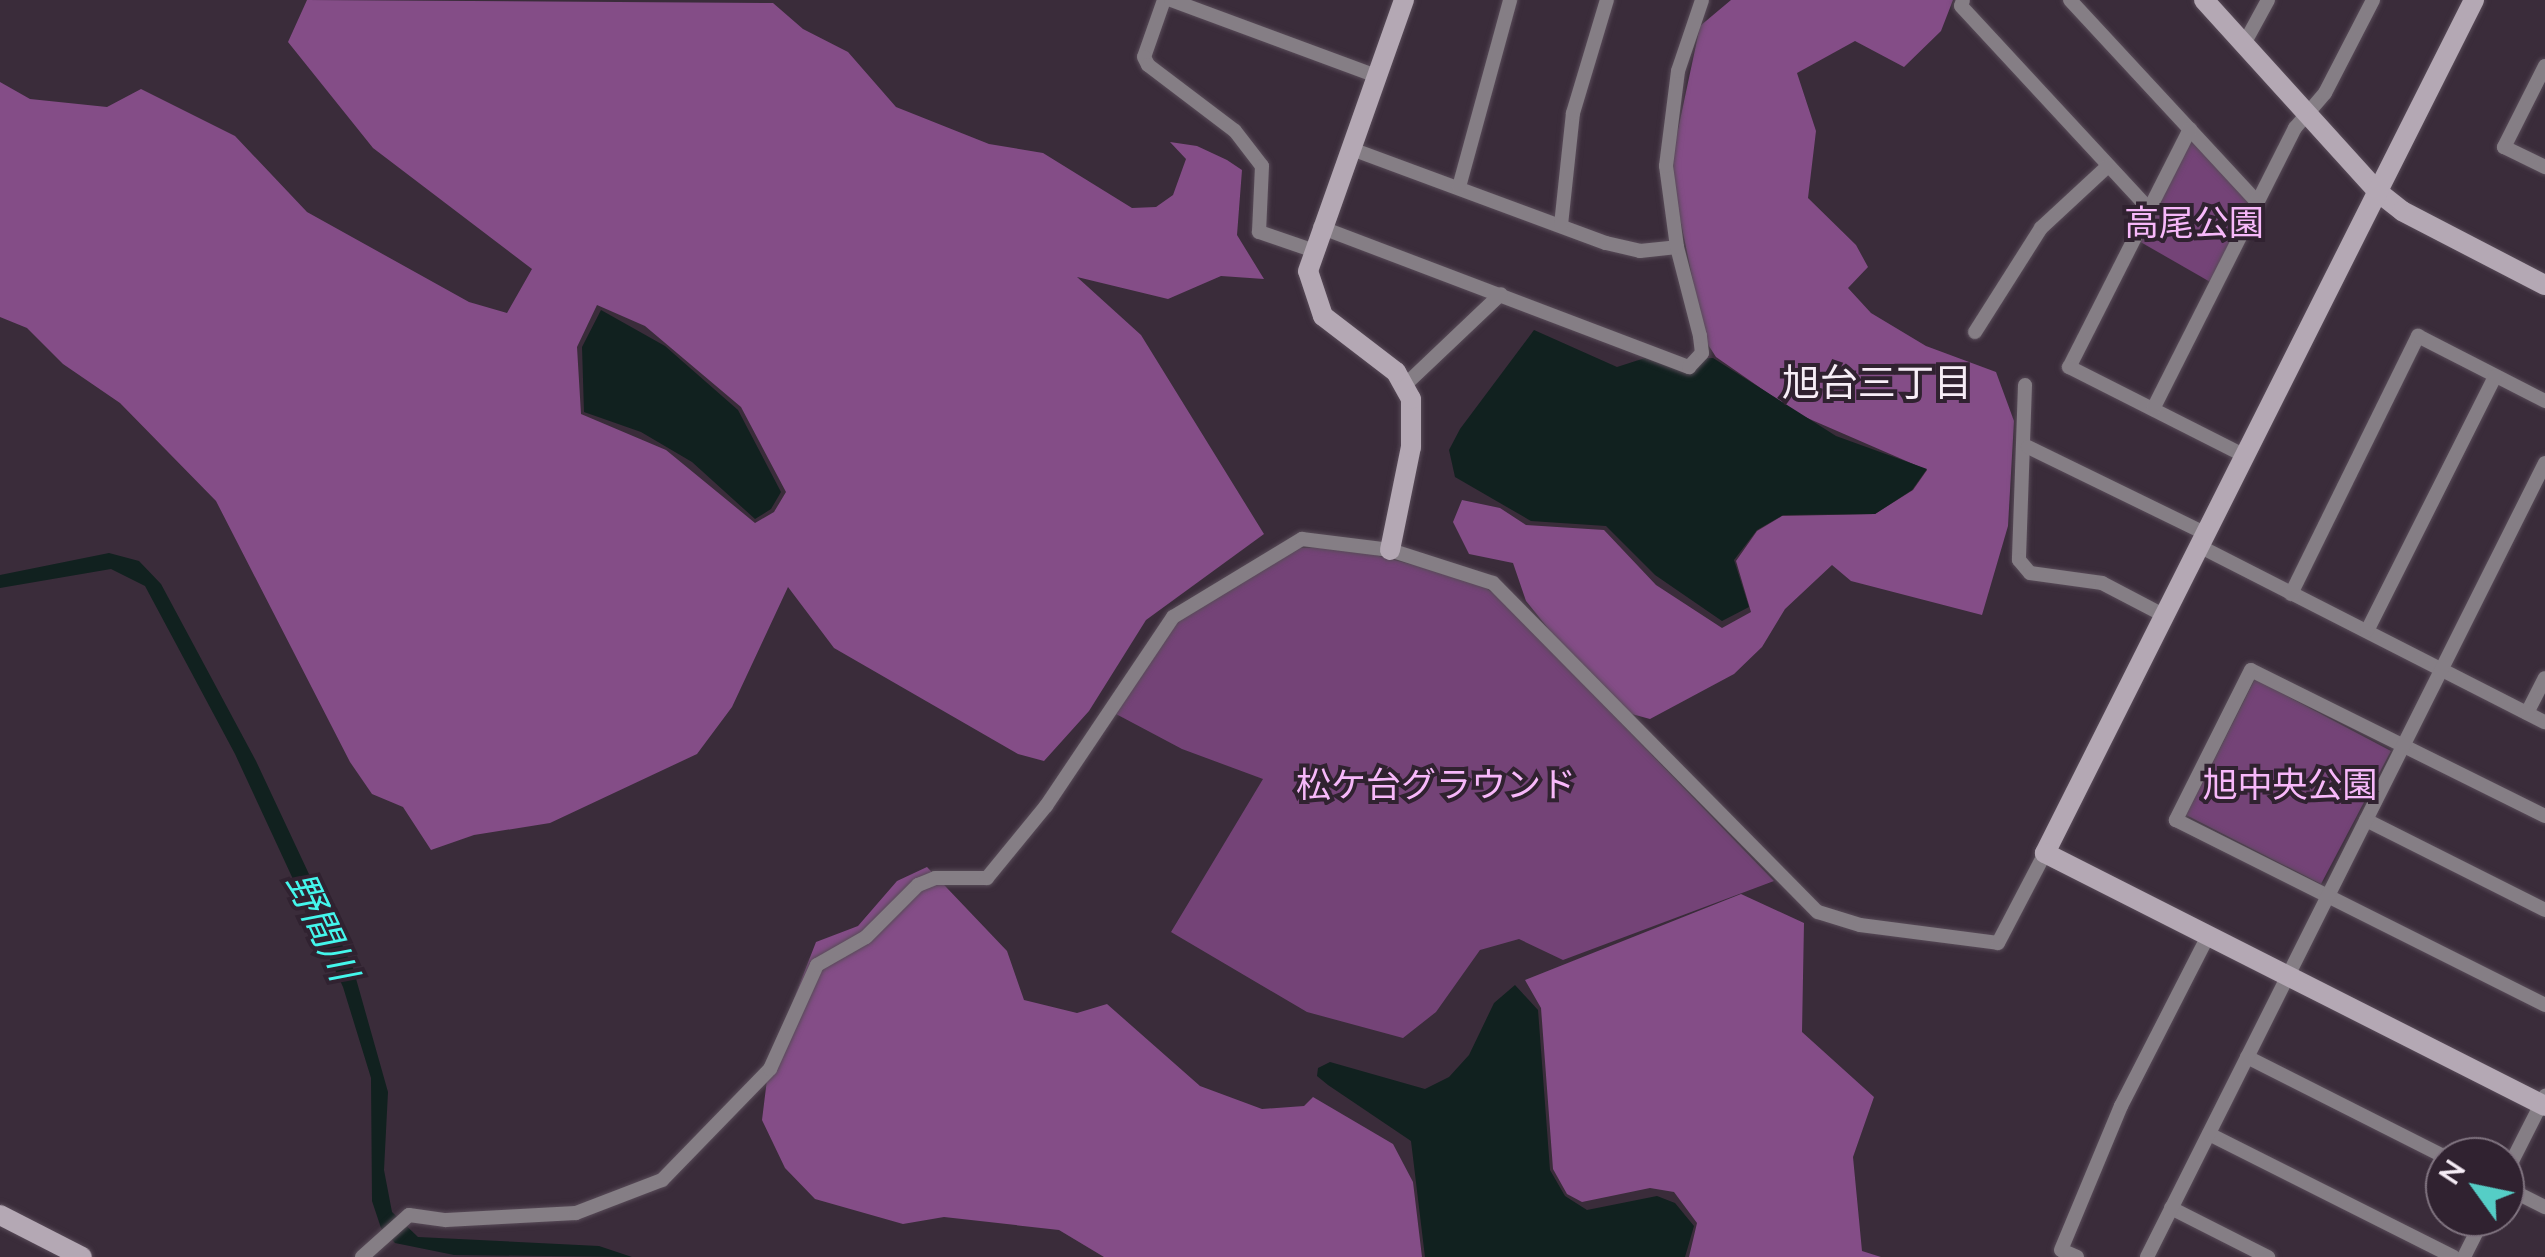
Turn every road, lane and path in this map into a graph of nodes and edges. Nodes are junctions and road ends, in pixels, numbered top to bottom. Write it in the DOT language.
graph roads {
  1 [pos="1168,0"];
  2 [pos="1404,0"];
  3 [pos="1510,0"];
  4 [pos="1607,0"];
  5 [pos="1702,0"];
  6 [pos="1963,0"];
  7 [pos="2070,0"];
  8 [pos="2204,0"];
  9 [pos="2268,0"];
  10 [pos="2372,0"];
  11 [pos="2474,0"];
  12 [pos="2244,44"];
  13 [pos="2545,66"];
  14 [pos="1376,76"];
  15 [pos="2308,113"];
  16 [pos="2190,129"];
  17 [pos="1350,148"];
  18 [pos="2108,166"];
  19 [pos="2545,167"];
  20 [pos="1458,186"];
  21 [pos="2378,192"];
  22 [pos="2256,202"];
  23 [pos="2150,210"];
  24 [pos="1561,225"];
  25 [pos="1320,227"];
  26 [pos="1677,247"];
  27 [pos="1312,250"];
  28 [pos="2545,285"];
  29 [pos="1500,294"];
  30 [pos="1976,332"];
  31 [pos="2495,376"];
  32 [pos="2025,385"];
  33 [pos="1405,386"];
  34 [pos="2545,401"];
  35 [pos="2154,410"];
  36 [pos="2028,447"];
  37 [pos="2244,456"];
  38 [pos="2545,463"];
  39 [pos="2202,540"];
  40 [pos="1390,550"];
  41 [pos="2292,594"];
  42 [pos="2165,616"];
  43 [pos="2367,631"];
  44 [pos="2442,670"];
  45 [pos="2545,678"];
  46 [pos="2527,713"];
  47 [pos="2545,722"];
  48 [pos="2404,746"];
  49 [pos="2545,816"];
  50 [pos="2366,820"];
  51 [pos="2045,854"];
  52 [pos="2328,896"];
  53 [pos="2545,910"];
  54 [pos="2208,936"];
  55 [pos="2287,976"];
  56 [pos="2545,1005"];
  57 [pos="2247,1058"];
  58 [pos="2544,1102"];
  59 [pos="2209,1134"];
  60 [pos="2525,1138"];
  61 [pos="2425,1147"];
  62 [pos="2171,1208"];
  63 [pos="0,1216"];
  64 [pos="82,1257"];
  65 [pos="362,1257"];
  66 [pos="2077,1257"];
  67 [pos="2147,1257"];
  68 [pos="2268,1257"];
  69 [pos="2454,1257"];
  1 -- 14 [label="street"];
  1 -- 27 [label="street"];
  2 -- 14 [label="street"];
  3 -- 20 [label="street"];
  4 -- 24 [label="street"];
  5 -- 26 [label="street"];
  6 -- 18 [label="street"];
  7 -- 16 [label="street"];
  8 -- 12 [label="street"];
  9 -- 12 [label="street"];
  10 -- 15 [label="street"];
  11 -- 21 [label="street"];
  12 -- 15 [label="street"];
  13 -- 19 [label="street"];
  14 -- 17 [label="street"];
  15 -- 21 [label="street"];
  15 -- 22 [label="street"];
  16 -- 22 [label="street"];
  16 -- 23 [label="street"];
  17 -- 20 [label="street"];
  17 -- 25 [label="street"];
  18 -- 23 [label="street"];
  18 -- 30 [label="street"];
  20 -- 24 [label="street"];
  21 -- 28 [label="street"];
  21 -- 37 [label="street"];
  22 -- 35 [label="street"];
  23 -- 35 [label="street"];
  24 -- 26 [label="street"];
  25 -- 27 [label="street"];
  25 -- 29 [label="street"];
  26 -- 29 [label="street"];
  27 -- 33 [label="street"];
  29 -- 33 [label="street"];
  31 -- 34 [label="street"];
  31 -- 41 [label="street"];
  31 -- 43 [label="street"];
  32 -- 36 [label="street"];
  33 -- 40 [label="street"];
  35 -- 37 [label="street"];
  36 -- 39 [label="street"];
  36 -- 42 [label="street"];
  37 -- 39 [label="street"];
  38 -- 44 [label="street"];
  39 -- 41 [label="street"];
  39 -- 42 [label="street"];
  40 -- 51 [label="street"];
  40 -- 65 [label="street"];
  41 -- 43 [label="street"];
  42 -- 51 [label="street"];
  43 -- 44 [label="street"];
  44 -- 46 [label="street"];
  44 -- 48 [label="street"];
  45 -- 46 [label="street"];
  46 -- 47 [label="street"];
  48 -- 49 [label="street"];
  48 -- 50 [label="street"];
  48 -- 52 [label="street"];
  50 -- 52 [label="street"];
  50 -- 53 [label="street"];
  51 -- 54 [label="street"];
  52 -- 55 [label="street"];
  52 -- 56 [label="street"];
  54 -- 55 [label="street"];
  54 -- 66 [label="street"];
  55 -- 57 [label="street"];
  55 -- 58 [label="street"];
  57 -- 59 [label="street"];
  57 -- 61 [label="street"];
  58 -- 60 [label="street"];
  59 -- 62 [label="street"];
  59 -- 69 [label="street"];
  62 -- 67 [label="street"];
  62 -- 68 [label="street"];
  63 -- 64 [label="street"];
}
